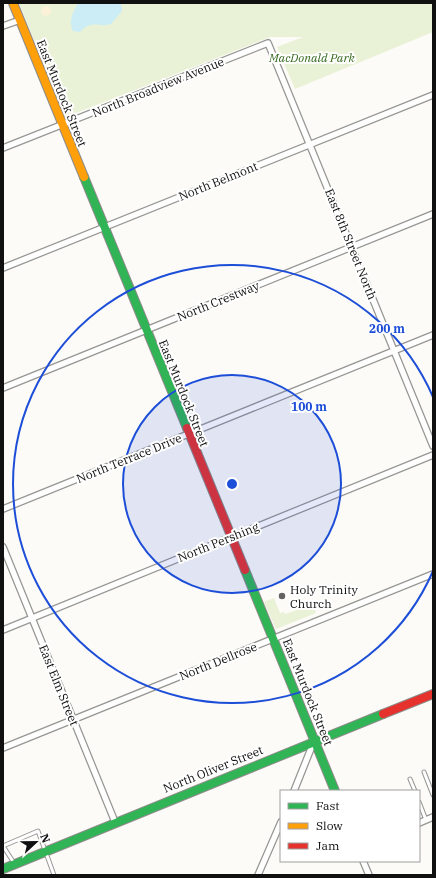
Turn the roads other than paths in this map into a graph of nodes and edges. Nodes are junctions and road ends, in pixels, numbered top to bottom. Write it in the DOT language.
graph roads {
  1 [pos="13,3"];
  2 [pos="20,20"];
  3 [pos="3,26"];
  4 [pos="268,43"];
  5 [pos="433,95"];
  6 [pos="63,125"];
  7 [pos="311,144"];
  8 [pos="3,148"];
  9 [pos="433,214"];
  10 [pos="104,227"];
  11 [pos="352,247"];
  12 [pos="3,268"];
  13 [pos="146,330"];
  14 [pos="433,335"];
  15 [pos="394,350"];
  16 [pos="3,388"];
  17 [pos="188,434"];
  18 [pos="433,446"];
  19 [pos="433,455"];
  20 [pos="3,510"];
  21 [pos="231,537"];
  22 [pos="3,547"];
  23 [pos="433,574"];
  24 [pos="32,618"];
  25 [pos="3,630"];
  26 [pos="272,638"];
  27 [pos="433,694"];
  28 [pos="73,720"];
  29 [pos="314,740"];
  30 [pos="3,748"];
  31 [pos="424,772"];
  32 [pos="410,779"];
  33 [pos="294,790"];
  34 [pos="335,790"];
  35 [pos="415,790"];
  36 [pos="433,795"];
  37 [pos="420,805"];
  38 [pos="433,817"];
  39 [pos="426,820"];
  40 [pos="115,822"];
  41 [pos="420,822"];
  42 [pos="280,824"];
  43 [pos="3,846"];
  44 [pos="46,851"];
  45 [pos="363,862"];
  46 [pos="14,864"];
  47 [pos="3,869"];
  48 [pos="54,875"];
  49 [pos="258,875"];
  50 [pos="369,875"];
  1 -- 2 [label="street, East Murdock Street"];
  2 -- 3 [label="street"];
  2 -- 6 [label="street, East Murdock Street"];
  4 -- 6 [label="street, North Broadview Avenue"];
  4 -- 7 [label="street, East 8th Street North"];
  5 -- 7 [label="street, North Belmont"];
  6 -- 8 [label="street, North Broadview Avenue"];
  6 -- 10 [label="street, East Murdock Street"];
  7 -- 10 [label="street, North Belmont"];
  7 -- 11 [label="street, East 8th Street North"];
  9 -- 11 [label="street, North Crestway"];
  10 -- 12 [label="street, North Belmont"];
  10 -- 13 [label="street, East Murdock Street"];
  11 -- 13 [label="street, North Crestway"];
  11 -- 15 [label="street, East 8th Street North"];
  13 -- 16 [label="street, North Crestway"];
  13 -- 17 [label="street, East Murdock Street"];
  14 -- 15 [label="street, North Terrace Drive"];
  15 -- 17 [label="street, North Terrace Drive"];
  15 -- 18 [label="street, East 8th Street North"];
  17 -- 20 [label="street, North Terrace Drive"];
  17 -- 21 [label="street, East Murdock Street"];
  19 -- 21 [label="street, North Pershing"];
  21 -- 24 [label="street, North Pershing"];
  21 -- 26 [label="street, East Murdock Street"];
  22 -- 24 [label="street, East Elm Street"];
  23 -- 26 [label="street, North Dellrose"];
  24 -- 25 [label="street, North Pershing"];
  24 -- 28 [label="street, East Elm Street"];
  26 -- 28 [label="street, North Dellrose"];
  26 -- 29 [label="street, East Murdock Street"];
  27 -- 29 [label="street, North Oliver Street"];
  28 -- 30 [label="street, North Dellrose"];
  28 -- 40 [label="street, East Elm Street"];
  29 -- 33 [label="street"];
  29 -- 34 [label="street, East Murdock Street"];
  29 -- 40 [label="street, North Oliver Street"];
  31 -- 36 [label="lane"];
  32 -- 35 [label="lane"];
  37 -- 39 [label="lane"];
  38 -- 39 [label="street"];
  39 -- 41 [label="street"];
  40 -- 44 [label="street, North Oliver Street"];
  42 -- 49 [label="street"];
  43 -- 44 [label="lane"];
  43 -- 46 [label="lane"];
  44 -- 46 [label="street, North Oliver Street"];
  44 -- 48 [label="lane"];
  45 -- 50 [label="street"];
  46 -- 47 [label="street, North Oliver Street"];
}
